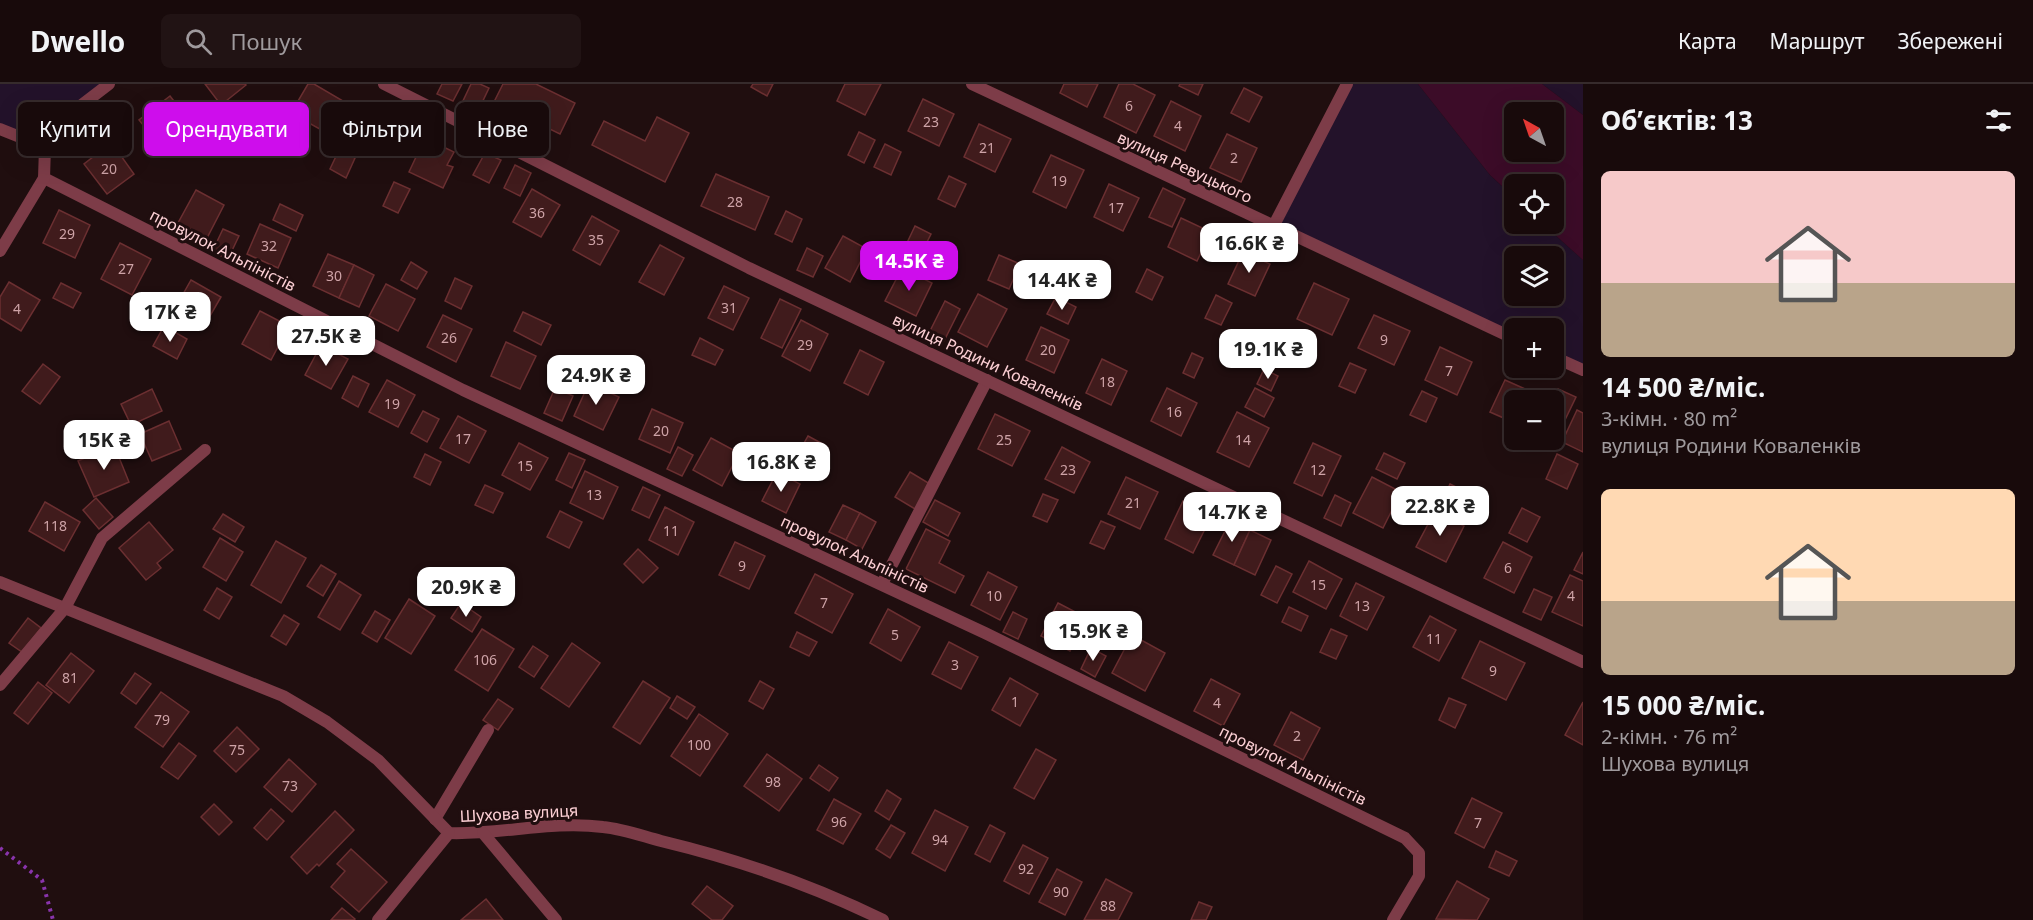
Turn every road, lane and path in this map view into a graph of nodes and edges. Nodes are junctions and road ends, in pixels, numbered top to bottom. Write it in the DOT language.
graph roads {
  1 [pos="109,84"];
  2 [pos="384,84"];
  3 [pos="972,84"];
  4 [pos="1347,84"];
  5 [pos="86,102"];
  6 [pos="0,129"];
  7 [pos="18,136"];
  8 [pos="45,156"];
  9 [pos="44,178"];
  10 [pos="1274,227"];
  11 [pos="0,251"];
  12 [pos="1504,334"];
  13 [pos="1564,361"];
  14 [pos="1583,370"];
  15 [pos="987,380"];
  16 [pos="205,450"];
  17 [pos="0,582"];
  18 [pos="882,584"];
  19 [pos="65,608"];
  20 [pos="1583,662"];
  21 [pos="0,684"];
  22 [pos="488,730"];
  23 [pos="435,819"];
  24 [pos="483,832"];
  25 [pos="449,833"];
  26 [pos="0,848"];
  27 [pos="54,920"];
  28 [pos="378,920"];
  29 [pos="556,920"];
  30 [pos="883,920"];
  31 [pos="1393,920"];
  1 -- 5 [label="street"];
  2 -- 15 [label="street, вулиця Родини Коваленків"];
  3 -- 10 [label="street, вулиця Ревуцького"];
  4 -- 10 [label="street"];
  6 -- 7 [label="street"];
  8 -- 9 [label="street"];
  9 -- 11 [label="street"];
  9 -- 18 [label="street, провулок Альпіністів"];
  10 -- 12 [label="street, вулиця Ревуцького"];
  13 -- 14 [label="street"];
  15 -- 18 [label="street"];
  15 -- 20 [label="street, вулиця Родини Коваленків"];
  16 -- 19 [label="street"];
  17 -- 19 [label="street, Шухова вулиця"];
  18 -- 31 [label="street, провулок Альпіністів"];
  19 -- 21 [label="street"];
  19 -- 23 [label="street, Шухова вулиця"];
  22 -- 23 [label="street"];
  23 -- 25 [label="street, Шухова вулиця"];
  24 -- 25 [label="street, Шухова вулиця"];
  24 -- 29 [label="street"];
  24 -- 30 [label="street, Шухова вулиця"];
  25 -- 28 [label="street"];
  26 -- 27 [label="path"];
}
